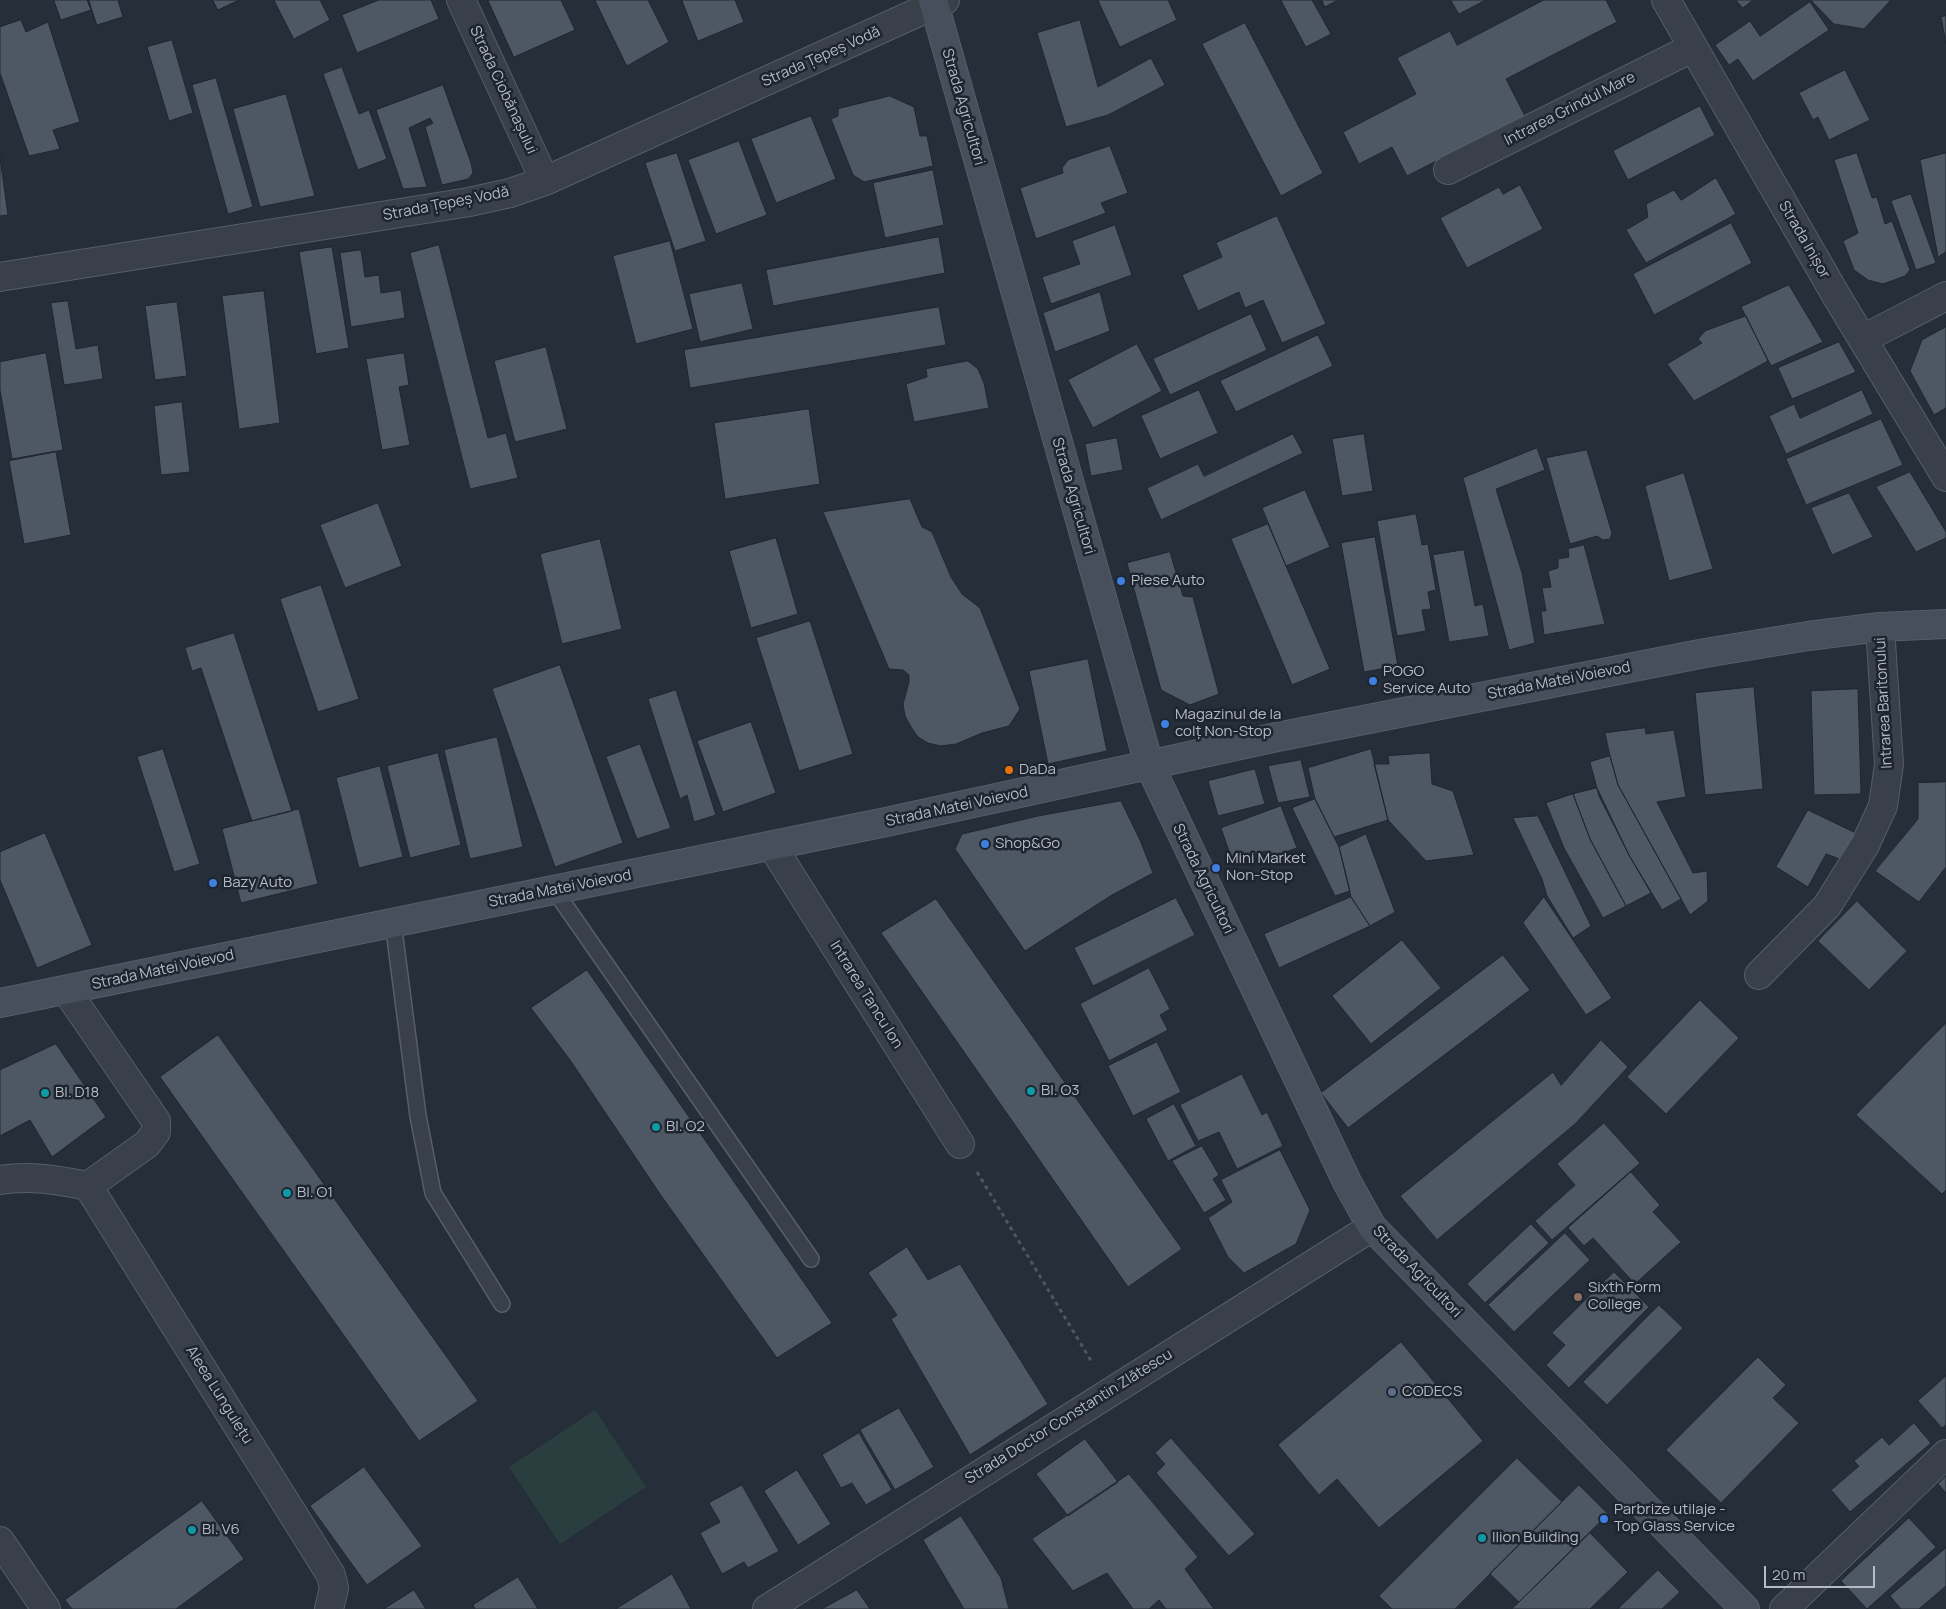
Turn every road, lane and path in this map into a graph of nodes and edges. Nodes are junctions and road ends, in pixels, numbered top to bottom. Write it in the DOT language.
graph roads {
  1 [pos="461,0"];
  2 [pos="1666,0"];
  3 [pos="938,2"];
  4 [pos="1692,48"];
  5 [pos="1448,170"];
  6 [pos="544,181"];
  7 [pos="0,276"];
  8 [pos="1946,296"];
  9 [pos="1863,339"];
  10 [pos="1946,477"];
  11 [pos="1946,624"];
  12 [pos="1880,627"];
  13 [pos="1149,764"];
  14 [pos="772,846"];
  15 [pos="555,891"];
  16 [pos="393,922"];
  17 [pos="1759,975"];
  18 [pos="66,990"];
  19 [pos="0,1003"];
  20 [pos="960,1144"];
  21 [pos="0,1180"];
  22 [pos="88,1186"];
  23 [pos="1372,1227"];
  24 [pos="811,1259"];
  25 [pos="502,1304"];
  26 [pos="1110,1392"];
  27 [pos="1946,1454"];
  28 [pos="0,1541"];
  29 [pos="46,1609"];
  30 [pos="330,1609"];
  31 [pos="767,1609"];
  32 [pos="1745,1609"];
  33 [pos="1784,1609"];
  1 -- 6 [label="street, Strada Ciobănașului"];
  2 -- 4 [label="street, Strada Inișor"];
  3 -- 6 [label="street, Strada Țepeș Vodă"];
  3 -- 13 [label="street, Strada Agricultori"];
  4 -- 5 [label="street, Intrarea Grindul Mare"];
  4 -- 9 [label="street, Strada Inișor"];
  6 -- 7 [label="street, Strada Țepeș Vodă"];
  8 -- 9 [label="street"];
  9 -- 10 [label="street, Strada Inișor"];
  11 -- 12 [label="street, Strada Matei Voievod"];
  12 -- 13 [label="street, Strada Matei Voievod"];
  12 -- 17 [label="street, Intrarea Baritonului"];
  13 -- 14 [label="street, Strada Matei Voievod"];
  13 -- 23 [label="street, Strada Agricultori"];
  14 -- 15 [label="street, Strada Matei Voievod"];
  14 -- 20 [label="street, Intrarea Tancu Ion"];
  15 -- 16 [label="street, Strada Matei Voievod"];
  15 -- 24 [label="lane"];
  16 -- 18 [label="street, Strada Matei Voievod"];
  16 -- 25 [label="lane"];
  18 -- 19 [label="street, Strada Matei Voievod"];
  18 -- 22 [label="street"];
  20 -- 26 [label="path"];
  21 -- 22 [label="street"];
  22 -- 30 [label="street, Aleea Lungulețu"];
  23 -- 26 [label="street, Strada Doctor Constantin Zlătescu"];
  23 -- 32 [label="street, Strada Agricultori"];
  26 -- 31 [label="street, Strada Doctor Constantin Zlătescu"];
  27 -- 33 [label="street"];
  28 -- 29 [label="street"];
}
